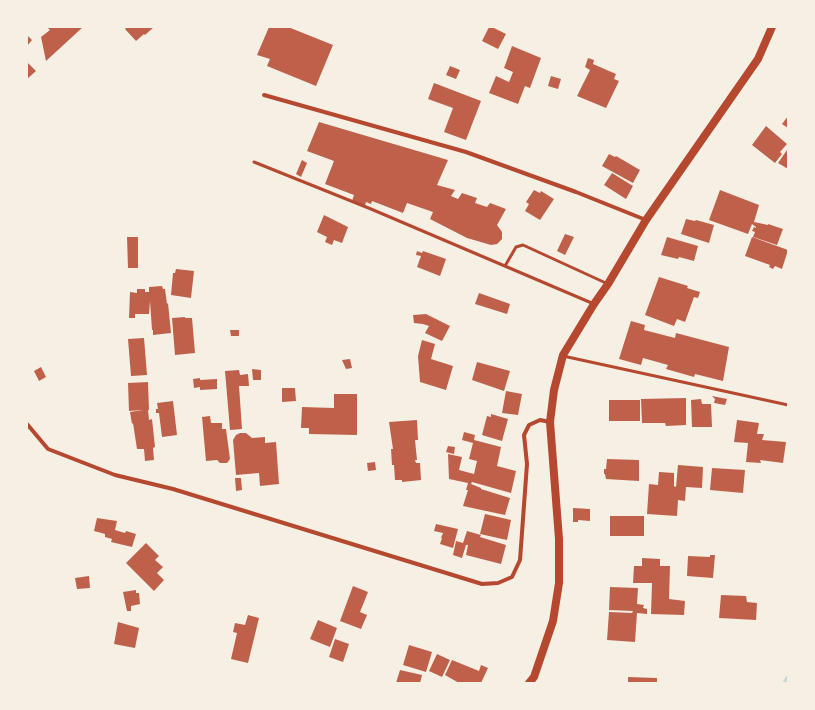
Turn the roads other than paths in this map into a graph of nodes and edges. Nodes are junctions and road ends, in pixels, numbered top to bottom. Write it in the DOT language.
graph roads {
  1 [pos="772,27"];
  2 [pos="264,95"];
  3 [pos="254,162"];
  4 [pos="646,220"];
  5 [pos="505,266"];
  6 [pos="608,284"];
  7 [pos="594,304"];
  8 [pos="562,355"];
  9 [pos="788,405"];
  10 [pos="550,422"];
  11 [pos="27,424"];
  12 [pos="529,683"];
  1 -- 4 [label="main road"];
  2 -- 4 [label="street"];
  3 -- 5 [label="lane"];
  4 -- 6 [label="main road"];
  5 -- 6 [label="lane"];
  5 -- 7 [label="lane"];
  6 -- 7 [label="main road"];
  7 -- 8 [label="main road"];
  8 -- 9 [label="lane"];
  8 -- 10 [label="main road"];
  10 -- 11 [label="street"];
  10 -- 12 [label="main road"];
}
